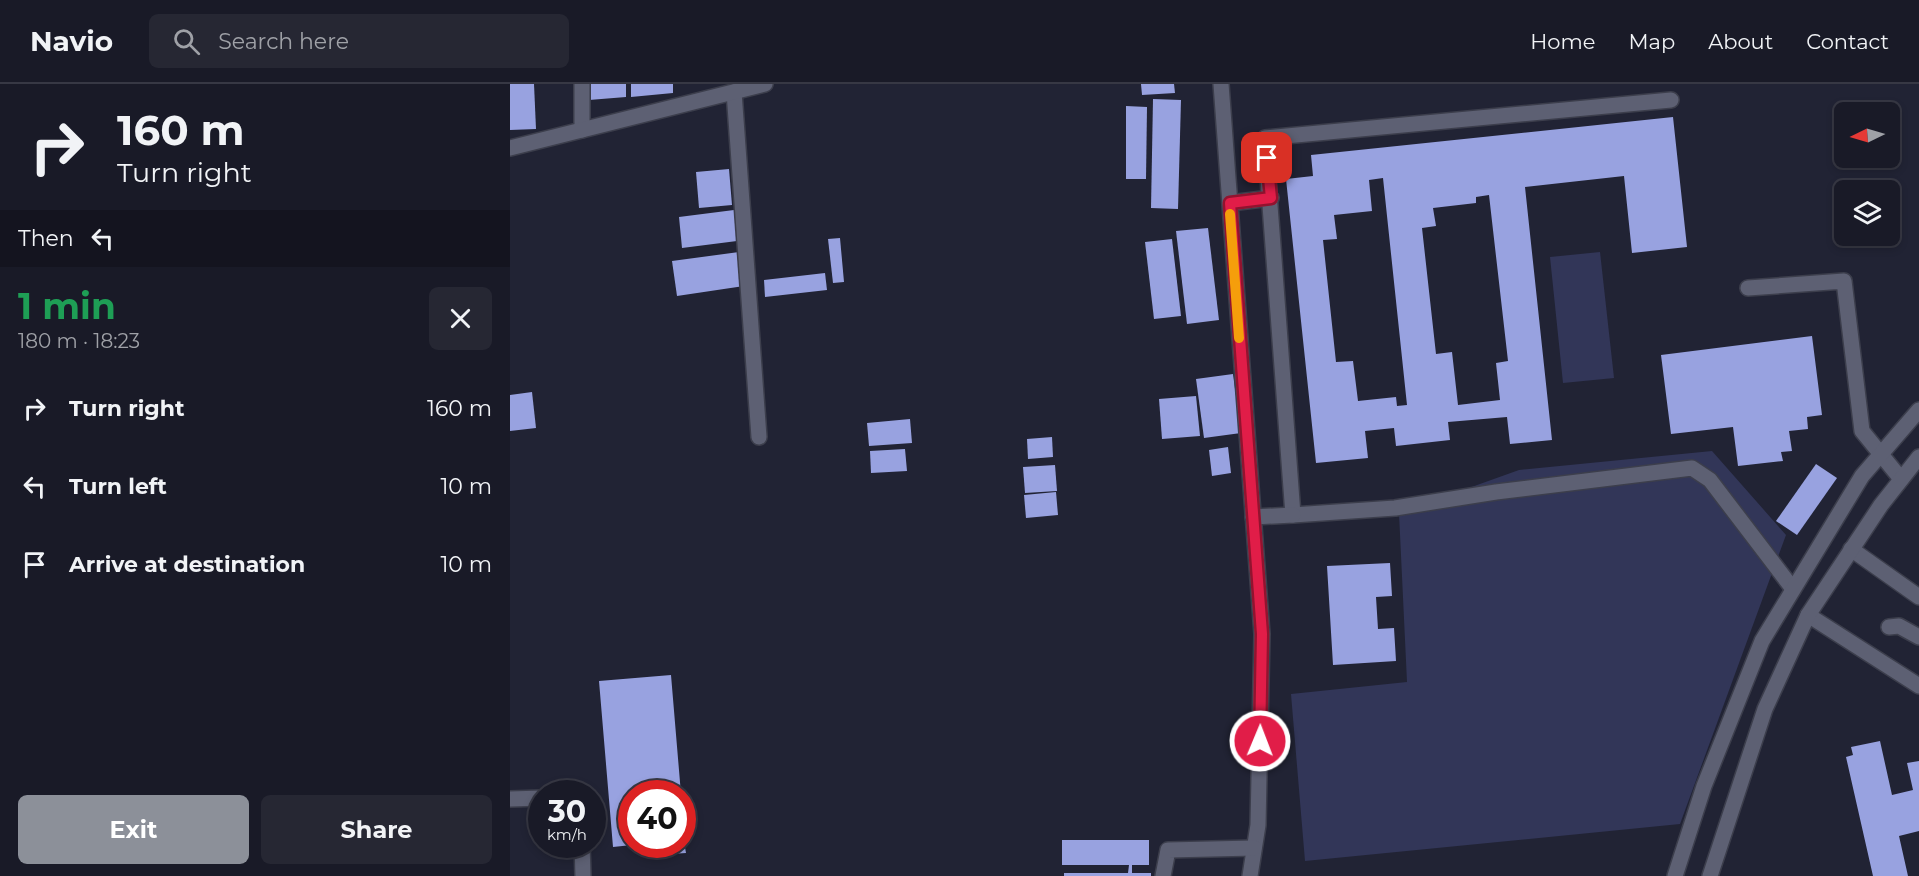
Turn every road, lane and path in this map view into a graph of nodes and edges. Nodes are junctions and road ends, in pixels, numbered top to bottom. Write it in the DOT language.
graph roads {
  1 [pos="582,84"];
  2 [pos="765,84"];
  3 [pos="1221,84"];
  4 [pos="734,92"];
  5 [pos="1671,100"];
  6 [pos="582,130"];
  7 [pos="510,148"];
  8 [pos="1271,198"];
  9 [pos="1230,203"];
  10 [pos="1748,288"];
  11 [pos="1919,410"];
  12 [pos="759,437"];
  13 [pos="1880,455"];
  14 [pos="1919,457"];
  15 [pos="1901,479"];
  16 [pos="1293,515"];
  17 [pos="1253,516"];
  18 [pos="1851,549"];
  19 [pos="1793,589"];
  20 [pos="1919,597"];
  21 [pos="1808,615"];
  22 [pos="1889,627"];
  23 [pos="1919,637"];
  24 [pos="1919,686"];
  25 [pos="528,798"];
  26 [pos="510,799"];
  27 [pos="1254,848"];
  28 [pos="583,858"];
  29 [pos="584,876"];
  30 [pos="1163,876"];
  31 [pos="1250,876"];
  32 [pos="1675,876"];
  33 [pos="1710,876"];
  1 -- 6 [label="street"];
  2 -- 4 [label="street"];
  3 -- 9 [label="street"];
  4 -- 6 [label="street"];
  4 -- 12 [label="street"];
  5 -- 8 [label="street"];
  6 -- 7 [label="street"];
  8 -- 9 [label="street"];
  8 -- 16 [label="street"];
  9 -- 17 [label="street"];
  10 -- 13 [label="street"];
  11 -- 13 [label="street"];
  13 -- 15 [label="street"];
  13 -- 19 [label="street"];
  14 -- 15 [label="street"];
  15 -- 18 [label="street"];
  16 -- 17 [label="street"];
  16 -- 19 [label="street"];
  17 -- 27 [label="street"];
  18 -- 20 [label="street"];
  18 -- 21 [label="street"];
  19 -- 32 [label="street"];
  21 -- 24 [label="street"];
  21 -- 33 [label="street"];
  22 -- 23 [label="street"];
  25 -- 26 [label="street"];
  27 -- 30 [label="street"];
  27 -- 31 [label="street"];
  28 -- 29 [label="street"];
}
